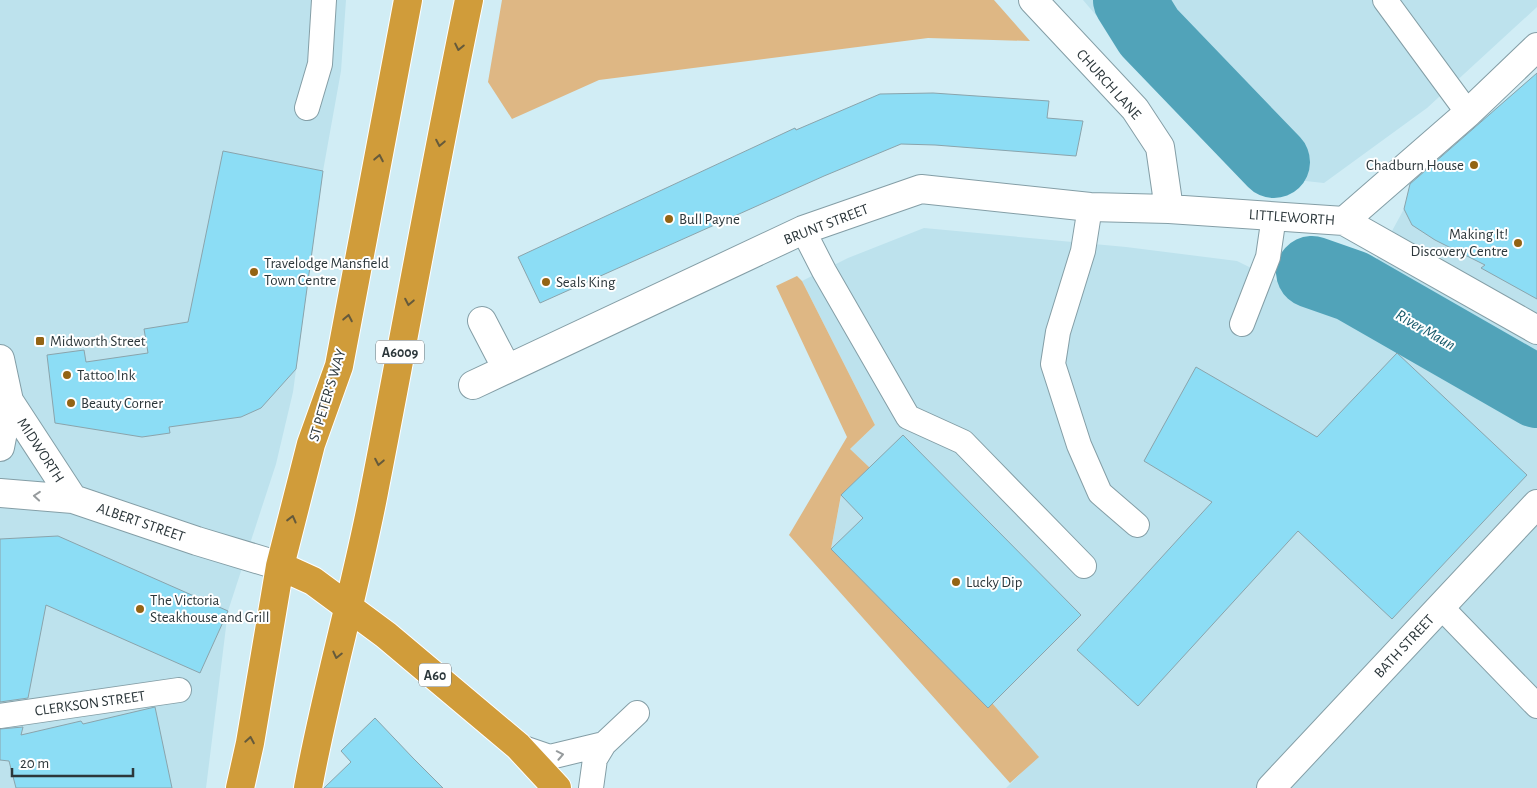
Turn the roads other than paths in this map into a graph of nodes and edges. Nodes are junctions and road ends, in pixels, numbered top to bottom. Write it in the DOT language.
graph roads {
  1 [pos="324,0"];
  2 [pos="408,0"];
  3 [pos="468,0"];
  4 [pos="1033,0"];
  5 [pos="1385,0"];
  6 [pos="1537,47"];
  7 [pos="306,108"];
  8 [pos="1468,113"];
  9 [pos="1090,207"];
  10 [pos="1169,209"];
  11 [pos="1274,216"];
  12 [pos="1344,221"];
  13 [pos="803,230"];
  14 [pos="482,321"];
  15 [pos="1242,324"];
  16 [pos="1537,330"];
  17 [pos="0,359"];
  18 [pos="507,369"];
  19 [pos="473,385"];
  20 [pos="9,401"];
  21 [pos="0,447"];
  22 [pos="0,493"];
  23 [pos="73,499"];
  24 [pos="1537,504"];
  25 [pos="1137,525"];
  26 [pos="280,566"];
  27 [pos="1084,566"];
  28 [pos="1441,607"];
  29 [pos="348,608"];
  30 [pos="179,690"];
  31 [pos="1537,706"];
  32 [pos="637,713"];
  33 [pos="0,716"];
  34 [pos="604,744"];
  35 [pos="518,746"];
  36 [pos="240,788"];
  37 [pos="308,788"];
  38 [pos="557,788"];
  39 [pos="591,788"];
  40 [pos="1270,788"];
  1 -- 7 [label="lane"];
  26 -- 2 [label="highway, ST PETER'S WAY, one-way"];
  3 -- 29 [label="highway, A6009, one-way"];
  4 -- 10 [label="street, CHURCH LANE"];
  5 -- 8 [label="lane"];
  6 -- 8 [label="street"];
  8 -- 12 [label="street"];
  9 -- 10 [label="street, BRUNT STREET"];
  9 -- 13 [label="street, BRUNT STREET"];
  9 -- 25 [label="lane"];
  10 -- 11 [label="street, LITTLEWORTH"];
  11 -- 12 [label="street, LITTLEWORTH"];
  11 -- 15 [label="lane"];
  12 -- 16 [label="street, LITTLEWORTH"];
  13 -- 18 [label="street, BRUNT STREET"];
  13 -- 27 [label="lane"];
  14 -- 18 [label="street"];
  17 -- 20 [label="street"];
  18 -- 19 [label="street, BRUNT STREET"];
  20 -- 21 [label="street"];
  20 -- 23 [label="street, MIDWORTH"];
  23 -- 22 [label="street, ALBERT STREET, one-way"];
  23 -- 26 [label="street, ALBERT STREET"];
  24 -- 28 [label="street, BATH STREET"];
  26 -- 29 [label="highway"];
  36 -- 26 [label="highway, ST PETER'S WAY, one-way"];
  28 -- 31 [label="lane"];
  28 -- 40 [label="street, BATH STREET"];
  29 -- 35 [label="highway, A60"];
  29 -- 37 [label="highway, A6009, one-way"];
  30 -- 33 [label="lane, CLERKSON STREET"];
  32 -- 34 [label="lane"];
  35 -- 34 [label="lane, one-way"];
  34 -- 39 [label="lane"];
  35 -- 38 [label="highway, A60"];
}
